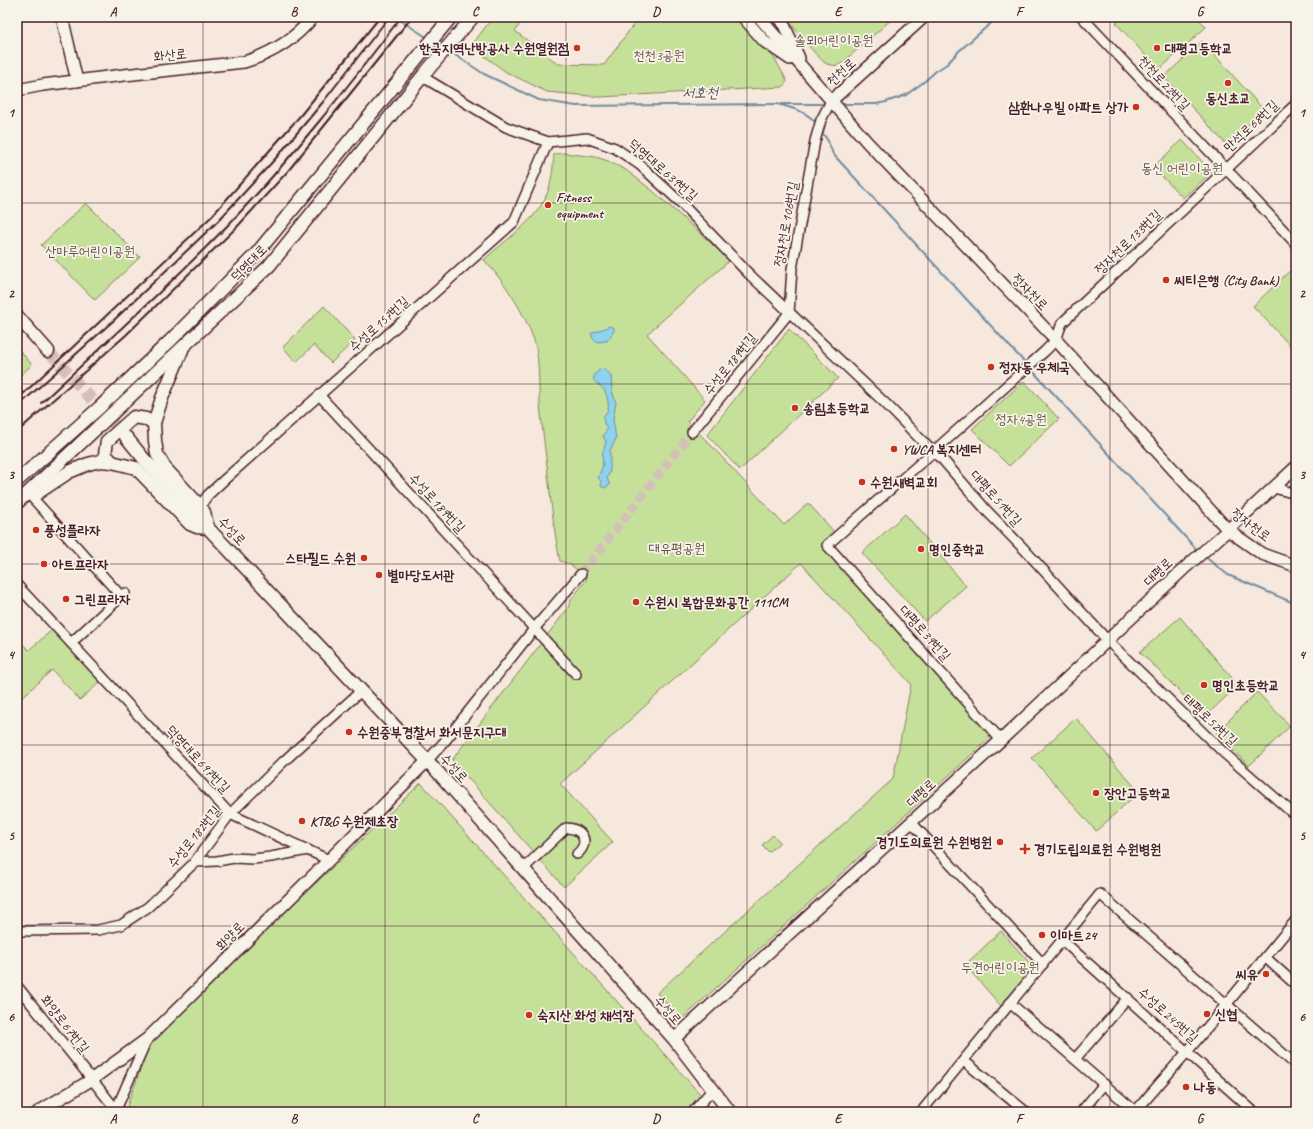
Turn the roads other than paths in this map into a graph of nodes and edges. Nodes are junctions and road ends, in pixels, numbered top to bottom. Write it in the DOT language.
graph roads {
  1 [pos="62,17"];
  2 [pos="451,17"];
  3 [pos="743,17"];
  4 [pos="758,17"];
  5 [pos="778,17"];
  6 [pos="924,17"];
  7 [pos="1082,17"];
  8 [pos="309,18"];
  9 [pos="471,20"];
  10 [pos="804,69"];
  11 [pos="425,75"];
  12 [pos="77,81"];
  13 [pos="17,90"];
  14 [pos="832,101"];
  15 [pos="1296,104"];
  16 [pos="548,142"];
  17 [pos="1226,168"];
  18 [pos="1296,244"];
  19 [pos="789,313"];
  20 [pos="17,316"];
  21 [pos="1056,340"];
  22 [pos="184,346"];
  23 [pos="48,351"];
  24 [pos="320,396"];
  25 [pos="154,423"];
  26 [pos="692,432"];
  27 [pos="126,437"];
  28 [pos="933,452"];
  29 [pos="112,462"];
  30 [pos="1296,467"];
  31 [pos="17,480"];
  32 [pos="1274,488"];
  33 [pos="1296,494"];
  34 [pos="30,495"];
  35 [pos="17,504"];
  36 [pos="200,506"];
  37 [pos="208,528"];
  38 [pos="1228,530"];
  39 [pos="1296,566"];
  40 [pos="581,574"];
  41 [pos="17,585"];
  42 [pos="534,629"];
  43 [pos="1108,642"];
  44 [pos="71,643"];
  45 [pos="576,674"];
  46 [pos="361,691"];
  47 [pos="1001,740"];
  48 [pos="427,760"];
  49 [pos="230,814"];
  50 [pos="1296,816"];
  51 [pos="912,822"];
  52 [pos="308,850"];
  53 [pos="578,854"];
  54 [pos="329,860"];
  55 [pos="195,862"];
  56 [pos="523,868"];
  57 [pos="1296,920"];
  58 [pos="17,931"];
  59 [pos="1062,940"];
  60 [pos="1266,958"];
  61 [pos="1043,964"];
  62 [pos="1296,985"];
  63 [pos="17,986"];
  64 [pos="1128,998"];
  65 [pos="1010,1003"];
  66 [pos="1227,1004"];
  67 [pos="147,1039"];
  68 [pos="674,1039"];
  69 [pos="1187,1052"];
  70 [pos="1075,1059"];
  71 [pos="964,1061"];
  72 [pos="1296,1065"];
  73 [pos="91,1080"];
  74 [pos="1104,1084"];
  75 [pos="713,1089"];
  76 [pos="116,1111"];
  77 [pos="38,1112"];
  78 [pos="693,1112"];
  79 [pos="730,1112"];
  80 [pos="921,1112"];
  81 [pos="1026,1112"];
  82 [pos="1081,1112"];
  83 [pos="1135,1112"];
  84 [pos="1254,1112"];
  1 -- 12 [label="street"];
  2 -- 31 [label="main road, 덕영대로"];
  3 -- 10 [label="street"];
  4 -- 10 [label="street, 정자천로"];
  5 -- 10 [label="street"];
  6 -- 14 [label="street, 천천로"];
  7 -- 17 [label="street, 천천로22번길"];
  8 -- 12 [label="street, 화산로"];
  9 -- 11 [label="main road, 덕영대로"];
  10 -- 14 [label="street, 정자천로"];
  11 -- 16 [label="street, 덕영대로639번길"];
  11 -- 22 [label="main road, 덕영대로"];
  12 -- 13 [label="street, 화산로"];
  14 -- 19 [label="street, 정자천로106번길"];
  14 -- 21 [label="street, 정자천로"];
  15 -- 17 [label="street, 만석로68번길"];
  16 -- 19 [label="street, 덕영대로639번길"];
  16 -- 24 [label="street, 수성로157번길"];
  17 -- 18 [label="street, 천천로22번길"];
  17 -- 21 [label="street, 정자천로133번길"];
  19 -- 26 [label="street, 수성로189번길"];
  19 -- 28 [label="street, 대평로51번길"];
  20 -- 23 [label="main road"];
  21 -- 28 [label="street"];
  21 -- 38 [label="street, 정자천로"];
  22 -- 25 [label="main road"];
  22 -- 34 [label="main road, 덕영대로"];
  24 -- 36 [label="street, 수성로157번길"];
  24 -- 42 [label="street, 수성로189번길"];
  25 -- 29 [label="main road"];
  25 -- 36 [label="main road"];
  27 -- 37 [label="main road, 수성로"];
  28 -- 43 [label="street, 대평로51번길"];
  28 -- 47 [label="street, 대평로39번길"];
  29 -- 34 [label="main road"];
  29 -- 37 [label="main road"];
  30 -- 32 [label="street"];
  32 -- 33 [label="street"];
  32 -- 38 [label="street"];
  34 -- 35 [label="main road"];
  34 -- 44 [label="street"];
  36 -- 37 [label="main road"];
  37 -- 46 [label="main road, 수성로"];
  38 -- 39 [label="street, 정자천로"];
  38 -- 43 [label="street, 대평로"];
  40 -- 42 [label="street"];
  41 -- 44 [label="street, 덕영대로697번길"];
  42 -- 45 [label="street, 수성로189번길"];
  42 -- 48 [label="street"];
  43 -- 47 [label="street, 대평로"];
  43 -- 50 [label="street, 태평로52번길"];
  44 -- 49 [label="street, 덕영대로697번길"];
  46 -- 48 [label="main road, 수성로"];
  46 -- 49 [label="street, 수성로182번길"];
  47 -- 51 [label="street, 대평로"];
  48 -- 54 [label="street, 화양로"];
  48 -- 56 [label="main road, 수성로"];
  49 -- 52 [label="street, 덕영대로697번길"];
  49 -- 55 [label="street, 수성로182번길"];
  51 -- 61 [label="street"];
  51 -- 68 [label="street, 대평로"];
  52 -- 54 [label="street, 덕영대로697번길"];
  52 -- 55 [label="street"];
  53 -- 56 [label="street"];
  54 -- 67 [label="street, 화양로"];
  55 -- 58 [label="street, 수성로182번길"];
  56 -- 68 [label="main road, 수성로"];
  57 -- 60 [label="street"];
  59 -- 61 [label="street"];
  59 -- 64 [label="street, 수성로245번길"];
  59 -- 66 [label="street"];
  60 -- 62 [label="street"];
  60 -- 66 [label="street"];
  61 -- 65 [label="street"];
  63 -- 73 [label="street, 화양로67번길"];
  64 -- 69 [label="street, 수성로245번길"];
  64 -- 70 [label="street"];
  65 -- 70 [label="street"];
  65 -- 71 [label="street"];
  66 -- 69 [label="street"];
  66 -- 72 [label="street"];
  67 -- 73 [label="street, 화양로"];
  67 -- 76 [label="street"];
  68 -- 75 [label="main road, 수성로"];
  69 -- 83 [label="street"];
  69 -- 84 [label="street, 수성로245번길"];
  70 -- 74 [label="street"];
  71 -- 80 [label="street"];
  71 -- 81 [label="street"];
  73 -- 76 [label="street, 화양로67번길"];
  73 -- 77 [label="street, 화양로"];
  74 -- 82 [label="street"];
  74 -- 83 [label="street"];
  75 -- 78 [label="street"];
  75 -- 79 [label="main road, 수성로"];
}
